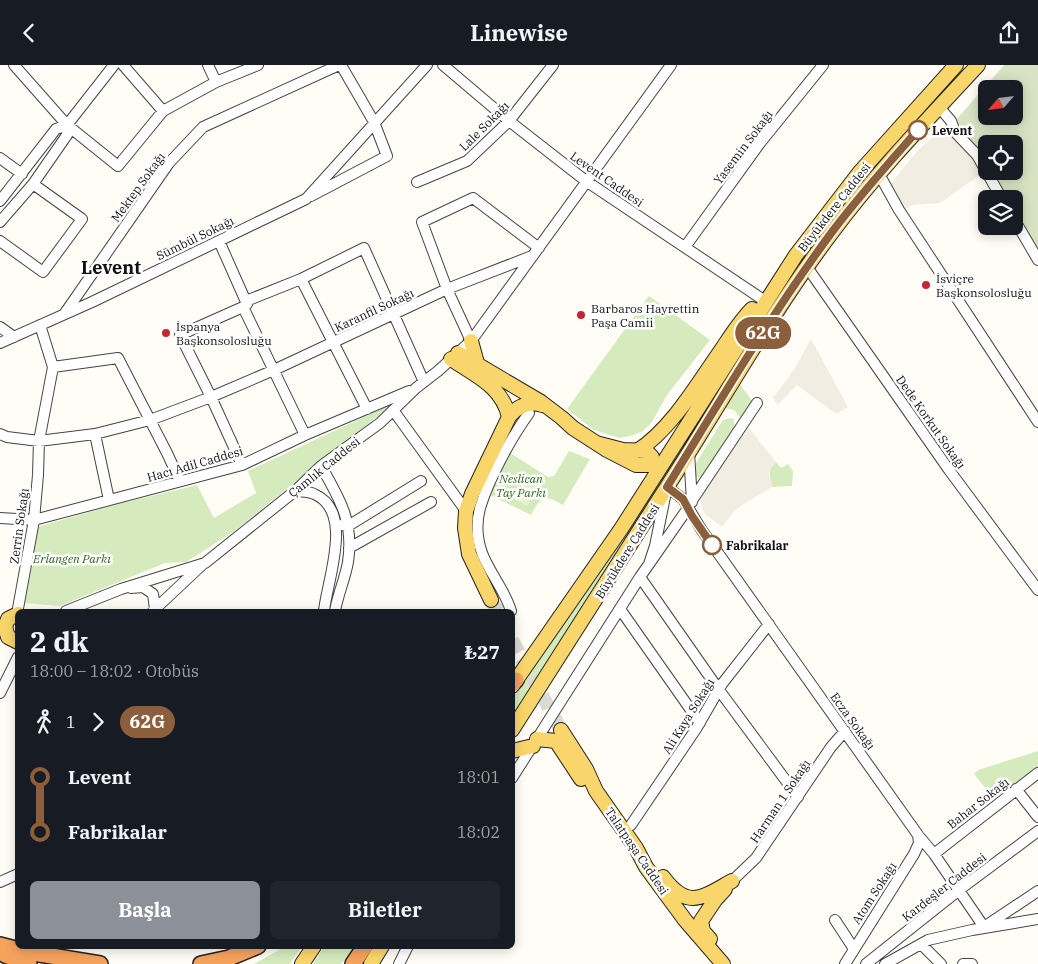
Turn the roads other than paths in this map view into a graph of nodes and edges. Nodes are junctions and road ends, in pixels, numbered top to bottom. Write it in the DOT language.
graph roads {
  1 [pos="14,65"];
  2 [pos="114,65"];
  3 [pos="123,65"];
  4 [pos="208,65"];
  5 [pos="258,65"];
  6 [pos="340,65"];
  7 [pos="427,65"];
  8 [pos="443,65"];
  9 [pos="553,65"];
  10 [pos="671,65"];
  11 [pos="823,65"];
  12 [pos="956,65"];
  13 [pos="978,65"];
  14 [pos="216,82"];
  15 [pos="939,107"];
  16 [pos="163,111"];
  17 [pos="509,121"];
  18 [pos="374,122"];
  19 [pos="67,125"];
  20 [pos="0,158"];
  21 [pos="22,174"];
  22 [pos="880,174"];
  23 [pos="586,181"];
  24 [pos="416,182"];
  25 [pos="33,184"];
  26 [pos="997,190"];
  27 [pos="306,199"];
  28 [pos="0,201"];
  29 [pos="0,223"];
  30 [pos="1023,234"];
  31 [pos="0,241"];
  32 [pos="219,241"];
  33 [pos="686,247"];
  34 [pos="536,252"];
  35 [pos="1038,260"];
  36 [pos="807,267"];
  37 [pos="301,279"];
  38 [pos="447,289"];
  39 [pos="765,301"];
  40 [pos="244,304"];
  41 [pos="65,314"];
  42 [pos="394,315"];
  43 [pos="40,325"];
  44 [pos="0,327"];
  45 [pos="14,337"];
  46 [pos="471,341"];
  47 [pos="0,343"];
  48 [pos="333,343"];
  49 [pos="454,356"];
  50 [pos="477,363"];
  51 [pos="53,367"];
  52 [pos="274,370"];
  53 [pos="420,385"];
  54 [pos="211,397"];
  55 [pos="756,403"];
  56 [pos="548,408"];
  57 [pos="367,409"];
  58 [pos="393,411"];
  59 [pos="529,413"];
  60 [pos="509,417"];
  61 [pos="150,420"];
  62 [pos="1038,422"];
  63 [pos="573,428"];
  64 [pos="502,433"];
  65 [pos="0,434"];
  66 [pos="96,434"];
  67 [pos="305,435"];
  68 [pos="39,441"];
  69 [pos="596,443"];
  70 [pos="637,451"];
  71 [pos="689,452"];
  72 [pos="242,465"];
  73 [pos="636,465"];
  74 [pos="321,466"];
  75 [pos="180,481"];
  76 [pos="421,481"];
  77 [pos="667,487"];
  78 [pos="294,491"];
  79 [pos="646,491"];
  80 [pos="109,500"];
  81 [pos="431,502"];
  82 [pos="690,505"];
  83 [pos="466,511"];
  84 [pos="0,518"];
  85 [pos="34,520"];
  86 [pos="335,524"];
  87 [pos="348,525"];
  88 [pos="349,548"];
  89 [pos="205,563"];
  90 [pos="649,564"];
  91 [pos="640,577"];
  92 [pos="121,589"];
  93 [pos="1038,590"];
  94 [pos="491,600"];
  95 [pos="71,609"];
  96 [pos="154,609"];
  97 [pos="155,609"];
  98 [pos="324,609"];
  99 [pos="335,609"];
  100 [pos="510,609"];
  101 [pos="620,609"];
  102 [pos="8,619"];
  103 [pos="769,624"];
  104 [pos="15,641"];
  105 [pos="15,642"];
  106 [pos="0,646"];
  107 [pos="15,663"];
  108 [pos="515,682"];
  109 [pos="719,690"];
  110 [pos="0,693"];
  111 [pos="700,723"];
  112 [pos="515,725"];
  113 [pos="561,730"];
  114 [pos="845,731"];
  115 [pos="535,743"];
  116 [pos="515,750"];
  117 [pos="586,769"];
  118 [pos="515,773"];
  119 [pos="1038,773"];
  120 [pos="1016,789"];
  121 [pos="798,797"];
  122 [pos="1038,817"];
  123 [pos="631,825"];
  124 [pos="1038,831"];
  125 [pos="918,835"];
  126 [pos="934,854"];
  127 [pos="646,867"];
  128 [pos="15,875"];
  129 [pos="732,881"];
  130 [pos="0,882"];
  131 [pos="959,890"];
  132 [pos="1038,891"];
  133 [pos="835,920"];
  134 [pos="1037,920"];
  135 [pos="984,927"];
  136 [pos="920,944"];
  137 [pos="0,945"];
  138 [pos="15,949"];
  139 [pos="15,949"];
  140 [pos="251,949"];
  141 [pos="267,949"];
  142 [pos="312,949"];
  143 [pos="363,949"];
  144 [pos="380,949"];
  145 [pos="407,949"];
  146 [pos="854,949"];
  147 [pos="0,953"];
  148 [pos="720,961"];
  149 [pos="400,963"];
  150 [pos="30,964"];
  151 [pos="100,964"];
  152 [pos="202,964"];
  153 [pos="240,964"];
  154 [pos="302,964"];
  155 [pos="353,964"];
  156 [pos="371,964"];
  157 [pos="845,964"];
  158 [pos="866,964"];
  159 [pos="884,964"];
  160 [pos="941,964"];
  161 [pos="963,964"];
  162 [pos="972,964"];
  1 -- 19 [label="street"];
  2 -- 19 [label="street"];
  3 -- 16 [label="street"];
  4 -- 14 [label="street"];
  5 -- 14 [label="street"];
  6 -- 18 [label="street"];
  6 -- 41 [label="street, Mektep Sokağı"];
  7 -- 18 [label="street, Sümbül Sokağı"];
  8 -- 17 [label="street, Levent Caddesi"];
  9 -- 17 [label="street, Lale Sokağı"];
  10 -- 23 [label="street"];
  11 -- 33 [label="street, Yasemin Sokağı"];
  12 -- 39 [label="main road, Büyükdere Caddesi"];
  13 -- 15 [label="main road, Büyükdere Caddesi"];
  14 -- 16 [label="street"];
  15 -- 22 [label="main road, Büyükdere Caddesi"];
  15 -- 26 [label="street"];
  16 -- 19 [label="street"];
  17 -- 23 [label="street, Levent Caddesi"];
  17 -- 24 [label="street, Lale Sokağı"];
  18 -- 27 [label="street, Sümbül Sokağı"];
  18 -- 27 [label="street, Sümbül Sokağı"];
  19 -- 21 [label="street"];
  19 -- 25 [label="street"];
  20 -- 21 [label="street"];
  21 -- 28 [label="street"];
  22 -- 36 [label="main road, Büyükdere Caddesi"];
  22 -- 62 [label="street"];
  23 -- 33 [label="street, Levent Caddesi"];
  23 -- 34 [label="street"];
  25 -- 29 [label="street"];
  25 -- 31 [label="street"];
  27 -- 32 [label="street, Sümbül Sokağı"];
  30 -- 35 [label="street"];
  32 -- 40 [label="street"];
  32 -- 41 [label="street, Sümbül Sokağı"];
  33 -- 39 [label="street, Levent Caddesi"];
  34 -- 38 [label="street, Karanfil Sokağı"];
  34 -- 38 [label="street"];
  34 -- 46 [label="street, Çamlık Caddesi"];
  36 -- 71 [label="main road, Büyükdere Caddesi"];
  36 -- 93 [label="street, Dede Korkut Sokağı"];
  37 -- 40 [label="street"];
  37 -- 42 [label="street"];
  37 -- 48 [label="street"];
  38 -- 42 [label="street, Karanfil Sokağı"];
  38 -- 46 [label="street"];
  39 -- 70 [label="main road"];
  39 -- 79 [label="main road, Büyükdere Caddesi"];
  40 -- 52 [label="street"];
  40 -- 54 [label="street"];
  41 -- 43 [label="street, Sümbül Sokağı"];
  42 -- 48 [label="street, Karanfil Sokağı"];
  42 -- 53 [label="street"];
  43 -- 45 [label="street, Sümbül Sokağı"];
  43 -- 51 [label="street"];
  44 -- 45 [label="street"];
  45 -- 47 [label="street, Sümbül Sokağı"];
  46 -- 49 [label="street, Çamlık Caddesi"];
  46 -- 50 [label="main road"];
  48 -- 52 [label="street, Karanfil Sokağı"];
  48 -- 57 [label="street"];
  49 -- 50 [label="main road"];
  49 -- 53 [label="street, Çamlık Caddesi"];
  49 -- 60 [label="main road"];
  50 -- 56 [label="main road"];
  51 -- 61 [label="street"];
  51 -- 68 [label="street, Zerrin Sokağı"];
  52 -- 54 [label="street, Karanfil Sokağı"];
  52 -- 67 [label="street"];
  53 -- 57 [label="street, Hacı Adil Caddesi"];
  53 -- 58 [label="street, Çamlık Caddesi"];
  54 -- 61 [label="street, Karanfil Sokağı"];
  54 -- 72 [label="street"];
  55 -- 82 [label="street"];
  56 -- 60 [label="main road"];
  56 -- 63 [label="main road"];
  57 -- 67 [label="street, Hacı Adil Caddesi"];
  58 -- 74 [label="street, Çamlık Caddesi"];
  58 -- 83 [label="street"];
  59 -- 63 [label="main road"];
  59 -- 64 [label="main road"];
  59 -- 100 [label="street"];
  60 -- 64 [label="main road"];
  61 -- 66 [label="street, Karanfil Sokağı"];
  61 -- 75 [label="street"];
  63 -- 69 [label="main road"];
  64 -- 83 [label="main road"];
  65 -- 68 [label="street, Karanfil Sokağı"];
  66 -- 68 [label="street, Karanfil Sokağı"];
  66 -- 80 [label="street"];
  67 -- 72 [label="street, Hacı Adil Caddesi"];
  68 -- 85 [label="street, Zerrin Sokağı"];
  69 -- 70 [label="main road"];
  69 -- 73 [label="main road"];
  70 -- 73 [label="main road"];
  71 -- 77 [label="main road, Büyükdere Caddesi"];
  71 -- 82 [label="street"];
  72 -- 75 [label="street, Hacı Adil Caddesi"];
  73 -- 79 [label="main road"];
  74 -- 78 [label="street, Çamlık Caddesi"];
  74 -- 87 [label="street"];
  75 -- 80 [label="street, Hacı Adil Caddesi"];
  76 -- 87 [label="street"];
  77 -- 79 [label="main road"];
  77 -- 82 [label="street"];
  77 -- 90 [label="street"];
  77 -- 112 [label="main road, Büyükdere Caddesi"];
  78 -- 86 [label="street"];
  78 -- 89 [label="street, Çamlık Caddesi"];
  79 -- 108 [label="main road, Büyükdere Caddesi"];
  80 -- 85 [label="street, Hacı Adil Caddesi"];
  81 -- 88 [label="street"];
  82 -- 90 [label="street"];
  82 -- 103 [label="street, Ecza Sokağı"];
  83 -- 94 [label="main road"];
  84 -- 85 [label="street, Hacı Adil Caddesi"];
  85 -- 102 [label="street, Zerrin Sokağı"];
  86 -- 87 [label="street"];
  86 -- 98 [label="street"];
  87 -- 88 [label="street"];
  88 -- 99 [label="street"];
  89 -- 92 [label="street, Çamlık Caddesi"];
  89 -- 97 [label="street"];
  90 -- 91 [label="street"];
  91 -- 101 [label="street"];
  91 -- 109 [label="street"];
  92 -- 95 [label="street, Çamlık Caddesi"];
  92 -- 96 [label="street"];
  101 -- 111 [label="street"];
  101 -- 115 [label="street"];
  102 -- 104 [label="main road"];
  103 -- 109 [label="street, Ali Kaya Sokağı"];
  103 -- 114 [label="street, Ecza Sokağı"];
  105 -- 106 [label="main road"];
  107 -- 110 [label="street"];
  109 -- 111 [label="street, Ali Kaya Sokağı"];
  109 -- 121 [label="street"];
  111 -- 123 [label="street, Ali Kaya Sokağı"];
  113 -- 117 [label="main road, Talatpaşa Caddesi"];
  114 -- 121 [label="street, Harman 1 Sokağı"];
  114 -- 125 [label="street, Ecza Sokağı"];
  115 -- 116 [label="main road"];
  115 -- 118 [label="street"];
  115 -- 127 [label="main road"];
  117 -- 127 [label="main road, Talatpaşa Caddesi"];
  117 -- 129 [label="main road"];
  119 -- 120 [label="street, Bahar Sokağı"];
  120 -- 122 [label="street"];
  120 -- 126 [label="street, Bahar Sokağı"];
  121 -- 129 [label="street, Harman 1 Sokağı"];
  124 -- 131 [label="street, Kardeşler Caddesi"];
  125 -- 126 [label="street, Ecza Sokağı"];
  125 -- 146 [label="street, Atom Sokağı"];
  126 -- 131 [label="street, Ecza Sokağı"];
  127 -- 148 [label="main road, Talatpaşa Caddesi"];
  128 -- 130 [label="street"];
  129 -- 148 [label="main road"];
  131 -- 135 [label="street, Ecza Sokağı"];
  131 -- 158 [label="street, Kardeşler Caddesi"];
  132 -- 135 [label="street"];
  133 -- 146 [label="street"];
  134 -- 135 [label="street"];
  135 -- 136 [label="street"];
  136 -- 159 [label="street"];
  136 -- 160 [label="street"];
  137 -- 139 [label="highway"];
  138 -- 151 [label="highway"];
  140 -- 152 [label="highway"];
  141 -- 153 [label="highway"];
  142 -- 154 [label="main road"];
  143 -- 155 [label="highway"];
  144 -- 156 [label="main road"];
  145 -- 149 [label="street"];
  146 -- 157 [label="street, Atom Sokağı"];
  147 -- 150 [label="highway"];
  161 -- 162 [label="street"];
}
